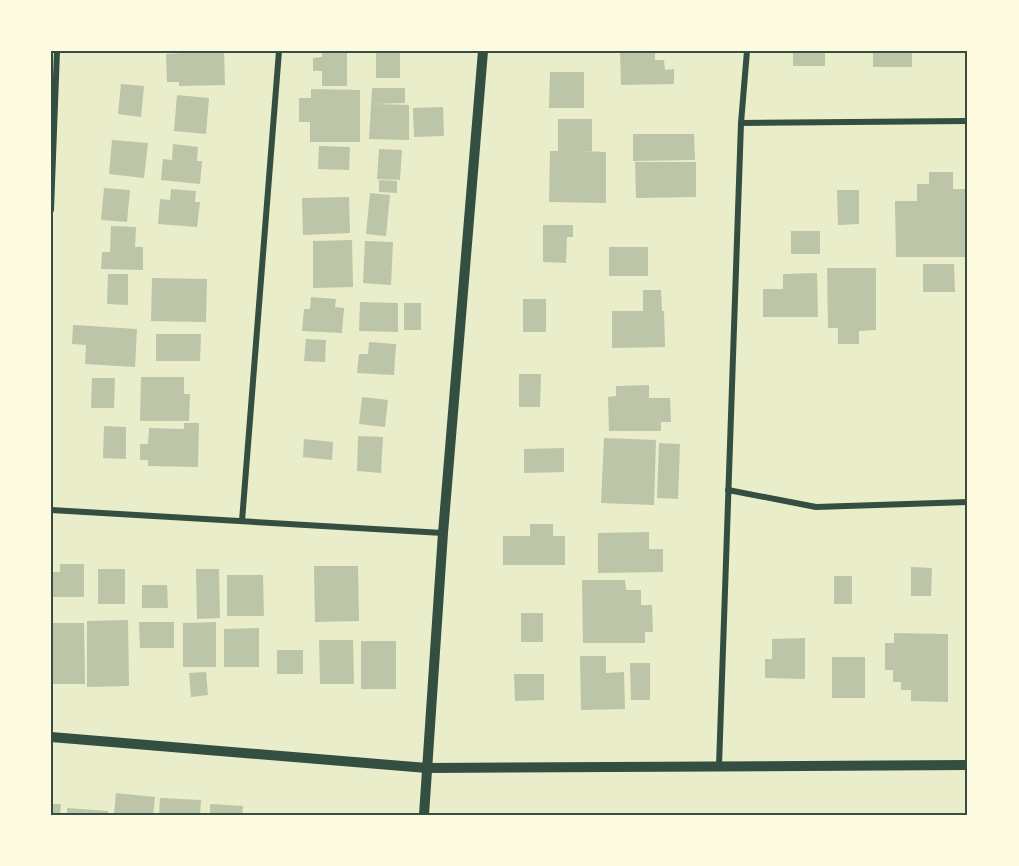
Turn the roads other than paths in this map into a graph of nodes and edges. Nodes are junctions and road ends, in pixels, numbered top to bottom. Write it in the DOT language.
graph roads {
  1 [pos="57,51"];
  2 [pos="279,51"];
  3 [pos="483,51"];
  4 [pos="747,51"];
  5 [pos="54,80"];
  6 [pos="968,121"];
  7 [pos="741,123"];
  8 [pos="51,210"];
  9 [pos="728,490"];
  10 [pos="968,502"];
  11 [pos="51,510"];
  12 [pos="242,521"];
  13 [pos="443,532"];
  14 [pos="51,737"];
  15 [pos="968,765"];
  16 [pos="719,766"];
  17 [pos="427,768"];
  18 [pos="424,815"];
  1 -- 5 [label="street"];
  2 -- 12 [label="street"];
  3 -- 13 [label="street"];
  4 -- 7 [label="street"];
  5 -- 8 [label="street"];
  6 -- 7 [label="street"];
  7 -- 9 [label="street"];
  9 -- 10 [label="street"];
  9 -- 16 [label="street"];
  11 -- 12 [label="street"];
  12 -- 13 [label="street"];
  13 -- 17 [label="street"];
  14 -- 17 [label="street"];
  15 -- 16 [label="street"];
  16 -- 17 [label="street"];
  17 -- 18 [label="street"];
}
